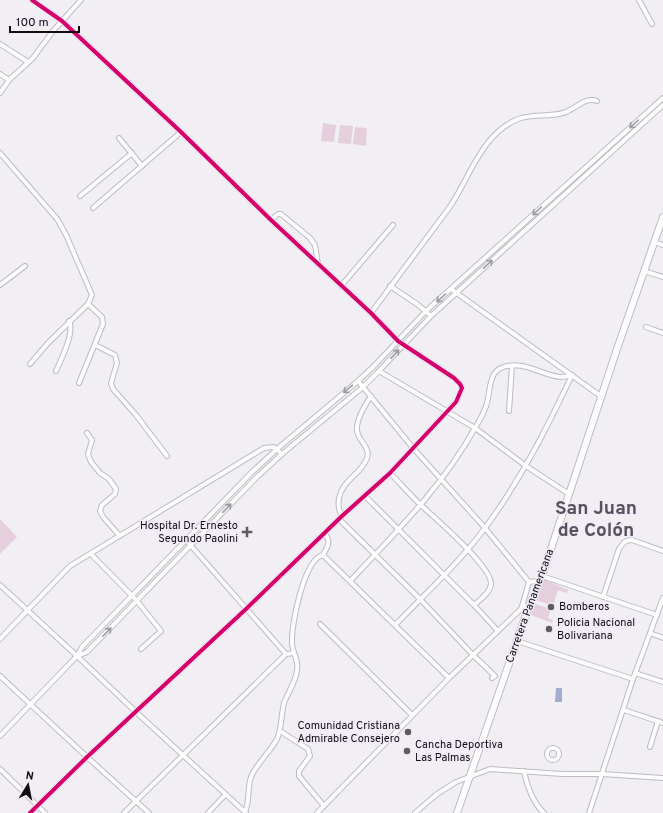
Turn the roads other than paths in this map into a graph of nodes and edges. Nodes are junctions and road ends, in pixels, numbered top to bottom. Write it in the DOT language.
graph roads {
  1 [pos="32,0"];
  2 [pos="82,0"];
  3 [pos="639,0"];
  4 [pos="62,21"];
  5 [pos="652,24"];
  6 [pos="0,44"];
  7 [pos="28,62"];
  8 [pos="0,74"];
  9 [pos="9,80"];
  10 [pos="0,93"];
  11 [pos="663,98"];
  12 [pos="597,101"];
  13 [pos="663,105"];
  14 [pos="181,132"];
  15 [pos="119,138"];
  16 [pos="0,153"];
  17 [pos="132,153"];
  18 [pos="142,166"];
  19 [pos="80,196"];
  20 [pos="93,208"];
  21 [pos="663,217"];
  22 [pos="271,220"];
  23 [pos="392,225"];
  24 [pos="654,242"];
  25 [pos="663,245"];
  26 [pos="318,265"];
  27 [pos="25,266"];
  28 [pos="644,271"];
  29 [pos="663,277"];
  30 [pos="0,285"];
  31 [pos="341,286"];
  32 [pos="390,286"];
  33 [pos="451,289"];
  34 [pos="456,294"];
  35 [pos="88,304"];
  36 [pos="426,311"];
  37 [pos="371,313"];
  38 [pos="431,316"];
  39 [pos="69,321"];
  40 [pos="646,327"];
  41 [pos="663,333"];
  42 [pos="398,341"];
  43 [pos="95,345"];
  44 [pos="403,345"];
  45 [pos="30,364"];
  46 [pos="512,366"];
  47 [pos="56,371"];
  48 [pos="379,371"];
  49 [pos="572,376"];
  50 [pos="358,381"];
  51 [pos="79,383"];
  52 [pos="363,387"];
  53 [pos="371,396"];
  54 [pos="602,397"];
  55 [pos="448,412"];
  56 [pos="509,412"];
  57 [pos="475,428"];
  58 [pos="87,433"];
  59 [pos="413,448"];
  60 [pos="277,449"];
  61 [pos="282,454"];
  62 [pos="167,456"];
  63 [pos="526,466"];
  64 [pos="390,473"];
  65 [pos="441,480"];
  66 [pos="569,494"];
  67 [pos="365,496"];
  68 [pos="421,505"];
  69 [pos="340,517"];
  70 [pos="485,528"];
  71 [pos="399,530"];
  72 [pos="325,533"];
  73 [pos="120,536"];
  74 [pos="186,540"];
  75 [pos="191,545"];
  76 [pos="468,549"];
  77 [pos="663,550"];
  78 [pos="91,554"];
  79 [pos="323,554"];
  80 [pos="375,554"];
  81 [pos="444,576"];
  82 [pos="540,579"];
  83 [pos="351,580"];
  84 [pos="529,582"];
  85 [pos="0,585"];
  86 [pos="132,596"];
  87 [pos="604,598"];
  88 [pos="663,598"];
  89 [pos="420,599"];
  90 [pos="137,601"];
  91 [pos="523,603"];
  92 [pos="474,605"];
  93 [pos="246,609"];
  94 [pos="28,611"];
  95 [pos="527,612"];
  96 [pos="657,615"];
  97 [pos="320,624"];
  98 [pos="396,624"];
  99 [pos="498,631"];
  100 [pos="650,633"];
  101 [pos="663,638"];
  102 [pos="0,639"];
  103 [pos="517,641"];
  104 [pos="141,649"];
  105 [pos="294,653"];
  106 [pos="286,654"];
  107 [pos="473,655"];
  108 [pos="77,656"];
  109 [pos="636,673"];
  110 [pos="0,676"];
  111 [pos="449,678"];
  112 [pos="492,678"];
  113 [pos="633,679"];
  114 [pos="663,682"];
  115 [pos="31,704"];
  116 [pos="624,710"];
  117 [pos="136,712"];
  118 [pos="412,715"];
  119 [pos="661,722"];
  120 [pos="280,731"];
  121 [pos="0,736"];
  122 [pos="650,747"];
  123 [pos="183,756"];
  124 [pos="87,757"];
  125 [pos="0,769"];
  126 [pos="524,771"];
  127 [pos="602,774"];
  128 [pos="470,776"];
  129 [pos="663,778"];
  130 [pos="225,795"];
  131 [pos="136,801"];
  132 [pos="38,806"];
  133 [pos="324,806"];
  134 [pos="30,813"];
  135 [pos="45,813"];
  136 [pos="124,813"];
  137 [pos="149,813"];
  138 [pos="208,813"];
  139 [pos="245,813"];
  140 [pos="317,813"];
  141 [pos="415,813"];
  142 [pos="457,813"];
  143 [pos="544,813"];
  144 [pos="588,813"];
  1 -- 4 [label="street"];
  2 -- 4 [label="street"];
  3 -- 5 [label="street"];
  4 -- 7 [label="street"];
  4 -- 14 [label="street"];
  6 -- 7 [label="street"];
  7 -- 9 [label="street"];
  8 -- 9 [label="street"];
  9 -- 10 [label="street"];
  11 -- 33 [label="street, one-way"];
  12 -- 32 [label="street"];
  34 -- 13 [label="street, one-way"];
  14 -- 18 [label="street"];
  14 -- 22 [label="street"];
  15 -- 17 [label="street"];
  16 -- 35 [label="street"];
  17 -- 18 [label="street"];
  17 -- 19 [label="street"];
  18 -- 20 [label="street"];
  21 -- 24 [label="main road, Carretera Panamericana"];
  22 -- 26 [label="street"];
  22 -- 26 [label="street"];
  23 -- 31 [label="street"];
  24 -- 25 [label="street"];
  24 -- 28 [label="main road, Carretera Panamericana"];
  26 -- 31 [label="street"];
  27 -- 30 [label="street"];
  28 -- 29 [label="street"];
  28 -- 54 [label="main road, Carretera Panamericana"];
  31 -- 37 [label="street"];
  32 -- 36 [label="street"];
  32 -- 37 [label="street"];
  33 -- 34 [label="street"];
  33 -- 36 [label="street, one-way"];
  34 -- 38 [label="street"];
  34 -- 49 [label="street"];
  35 -- 39 [label="street"];
  35 -- 43 [label="street"];
  36 -- 38 [label="street"];
  36 -- 42 [label="street"];
  37 -- 42 [label="street"];
  38 -- 44 [label="street"];
  39 -- 45 [label="street"];
  39 -- 47 [label="street"];
  40 -- 41 [label="street"];
  42 -- 44 [label="street"];
  42 -- 50 [label="street"];
  43 -- 51 [label="street"];
  43 -- 62 [label="street"];
  48 -- 44 [label="street, one-way"];
  44 -- 55 [label="street"];
  46 -- 49 [label="street"];
  46 -- 56 [label="street"];
  46 -- 57 [label="street"];
  48 -- 52 [label="street"];
  48 -- 55 [label="street"];
  49 -- 54 [label="street"];
  49 -- 63 [label="street"];
  50 -- 52 [label="street"];
  50 -- 60 [label="street, one-way"];
  52 -- 53 [label="street"];
  52 -- 61 [label="street"];
  53 -- 59 [label="street"];
  53 -- 69 [label="street"];
  54 -- 66 [label="main road, Carretera Panamericana"];
  55 -- 57 [label="street"];
  55 -- 59 [label="street"];
  57 -- 63 [label="street"];
  57 -- 65 [label="street"];
  58 -- 73 [label="street"];
  59 -- 64 [label="street"];
  59 -- 65 [label="street"];
  60 -- 61 [label="street"];
  60 -- 73 [label="street"];
  60 -- 74 [label="street"];
  75 -- 61 [label="street, one-way"];
  63 -- 66 [label="street"];
  63 -- 70 [label="street"];
  64 -- 67 [label="street"];
  64 -- 68 [label="street"];
  65 -- 68 [label="street"];
  65 -- 70 [label="street"];
  66 -- 82 [label="main road, Carretera Panamericana"];
  67 -- 69 [label="street"];
  67 -- 71 [label="street"];
  68 -- 71 [label="street"];
  68 -- 76 [label="street"];
  69 -- 72 [label="street"];
  69 -- 80 [label="street"];
  70 -- 76 [label="street"];
  70 -- 84 [label="street"];
  71 -- 80 [label="street"];
  71 -- 81 [label="street"];
  72 -- 79 [label="street"];
  72 -- 93 [label="street"];
  73 -- 78 [label="street"];
  74 -- 75 [label="street"];
  74 -- 86 [label="street"];
  75 -- 90 [label="street"];
  75 -- 93 [label="street"];
  76 -- 81 [label="street"];
  76 -- 92 [label="street"];
  77 -- 87 [label="street"];
  78 -- 86 [label="street"];
  78 -- 94 [label="street"];
  79 -- 83 [label="street"];
  79 -- 105 [label="street"];
  80 -- 83 [label="street"];
  80 -- 89 [label="street"];
  81 -- 89 [label="street"];
  81 -- 92 [label="street"];
  82 -- 84 [label="street"];
  82 -- 87 [label="street"];
  82 -- 95 [label="main road, Carretera Panamericana"];
  83 -- 98 [label="street"];
  84 -- 91 [label="street"];
  85 -- 94 [label="street"];
  86 -- 90 [label="street"];
  86 -- 108 [label="street"];
  87 -- 96 [label="street"];
  88 -- 96 [label="street"];
  89 -- 98 [label="street"];
  89 -- 107 [label="street"];
  90 -- 104 [label="street"];
  108 -- 90 [label="street, one-way"];
  91 -- 95 [label="street"];
  91 -- 99 [label="street"];
  92 -- 99 [label="street"];
  93 -- 106 [label="street"];
  93 -- 117 [label="street"];
  94 -- 102 [label="street"];
  94 -- 108 [label="street"];
  95 -- 103 [label="main road, Carretera Panamericana"];
  96 -- 100 [label="street"];
  97 -- 118 [label="street"];
  98 -- 111 [label="street"];
  99 -- 107 [label="street"];
  100 -- 101 [label="street"];
  100 -- 109 [label="street"];
  103 -- 113 [label="street"];
  103 -- 128 [label="main road, Carretera Panamericana"];
  105 -- 106 [label="street"];
  105 -- 120 [label="street"];
  106 -- 123 [label="street"];
  107 -- 111 [label="street"];
  107 -- 112 [label="street"];
  108 -- 115 [label="street"];
  108 -- 117 [label="street"];
  109 -- 113 [label="street"];
  109 -- 114 [label="street"];
  110 -- 115 [label="street"];
  111 -- 118 [label="street"];
  113 -- 116 [label="street"];
  115 -- 121 [label="street"];
  115 -- 124 [label="street"];
  116 -- 119 [label="street"];
  116 -- 127 [label="street"];
  117 -- 123 [label="street"];
  117 -- 124 [label="street"];
  118 -- 133 [label="street"];
  119 -- 122 [label="street"];
  120 -- 133 [label="street"];
  120 -- 139 [label="street"];
  123 -- 130 [label="street"];
  123 -- 131 [label="street"];
  124 -- 131 [label="street"];
  124 -- 132 [label="street"];
  125 -- 132 [label="street"];
  126 -- 127 [label="street"];
  126 -- 128 [label="street"];
  126 -- 143 [label="street"];
  127 -- 129 [label="street"];
  127 -- 144 [label="street"];
  128 -- 141 [label="street"];
  128 -- 142 [label="main road, Carretera Panamericana"];
  130 -- 138 [label="street"];
  130 -- 139 [label="street"];
  131 -- 136 [label="street"];
  131 -- 137 [label="street"];
  132 -- 134 [label="street"];
  132 -- 135 [label="street"];
  133 -- 140 [label="street"];
}
